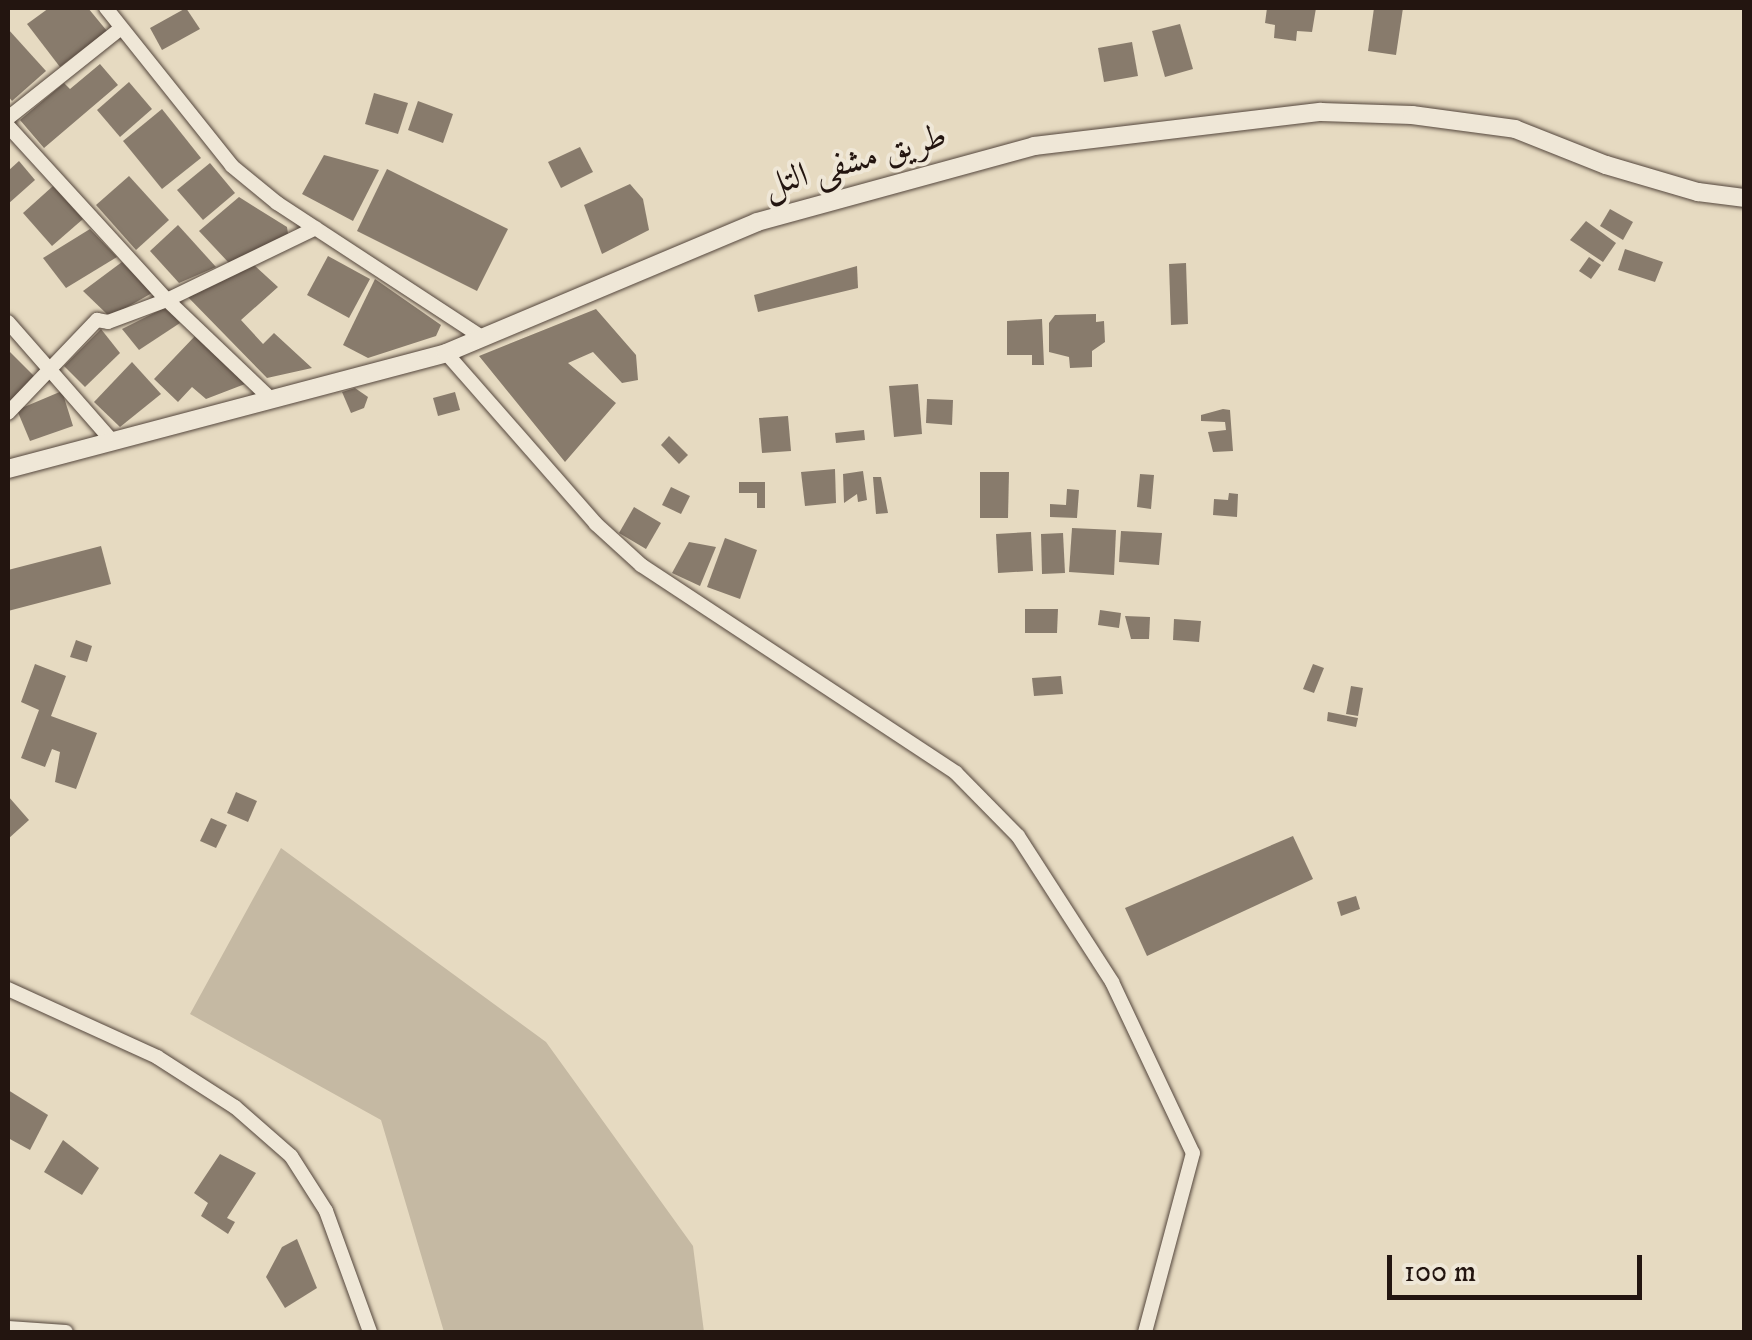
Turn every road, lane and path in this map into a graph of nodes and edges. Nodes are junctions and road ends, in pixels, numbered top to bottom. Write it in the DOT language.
graph roads {
  1 [pos="106,8"];
  2 [pos="121,28"];
  3 [pos="8,118"];
  4 [pos="8,126"];
  5 [pos="1744,198"];
  6 [pos="316,228"];
  7 [pos="167,300"];
  8 [pos="8,322"];
  9 [pos="483,338"];
  10 [pos="446,353"];
  11 [pos="48,363"];
  12 [pos="270,397"];
  13 [pos="8,413"];
  14 [pos="113,442"];
  15 [pos="8,469"];
  16 [pos="8,990"];
  17 [pos="8,1328"];
  18 [pos="66,1332"];
  19 [pos="370,1332"];
  20 [pos="1146,1332"];
  1 -- 2 [label="street"];
  2 -- 3 [label="street"];
  2 -- 6 [label="street"];
  4 -- 7 [label="street"];
  5 -- 9 [label="street, طريق مشفى التل"];
  6 -- 7 [label="street"];
  6 -- 9 [label="street"];
  7 -- 11 [label="street"];
  7 -- 12 [label="street"];
  8 -- 11 [label="street"];
  9 -- 10 [label="street, طريق مشفى التل"];
  10 -- 12 [label="street, طريق مشفى التل"];
  10 -- 20 [label="street"];
  11 -- 13 [label="street"];
  11 -- 14 [label="street"];
  12 -- 14 [label="street, طريق مشفى التل"];
  14 -- 15 [label="street, طريق مشفى التل"];
  16 -- 19 [label="street"];
  17 -- 18 [label="street"];
}
